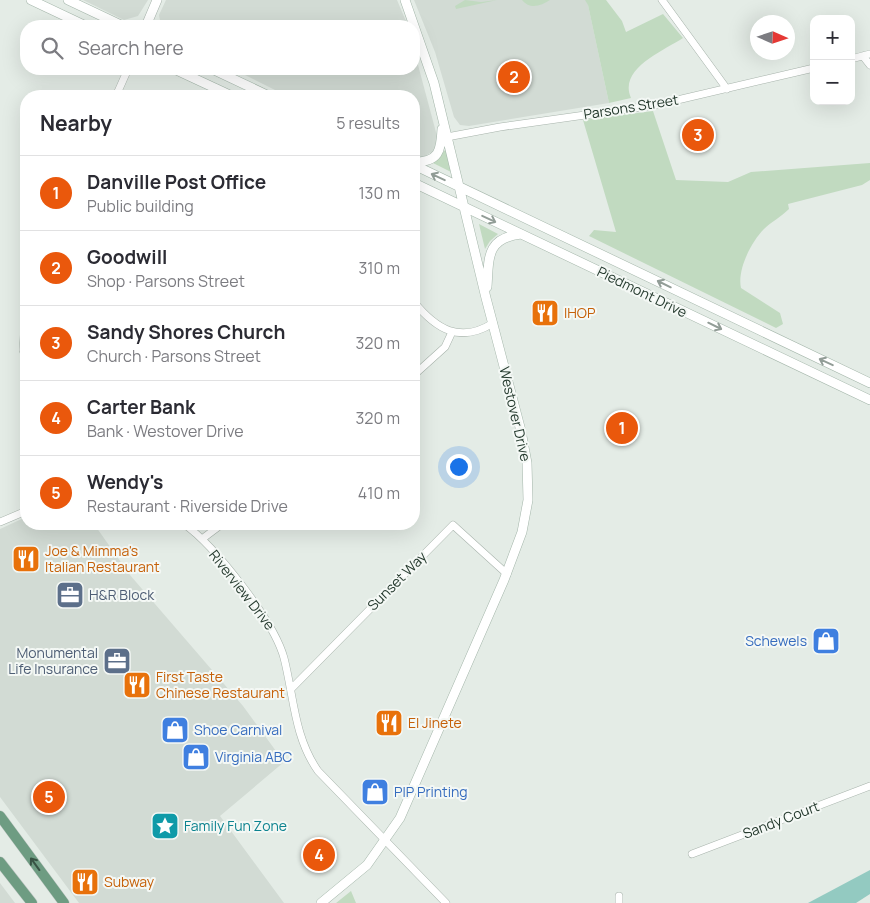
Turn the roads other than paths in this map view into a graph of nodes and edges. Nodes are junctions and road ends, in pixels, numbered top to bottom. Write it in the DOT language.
graph roads {
  1 [pos="31,0"];
  2 [pos="68,0"];
  3 [pos="157,0"];
  4 [pos="405,0"];
  5 [pos="662,0"];
  6 [pos="73,20"];
  7 [pos="110,20"];
  8 [pos="149,20"];
  9 [pos="412,20"];
  10 [pos="420,40"];
  11 [pos="866,55"];
  12 [pos="870,65"];
  13 [pos="810,69"];
  14 [pos="125,75"];
  15 [pos="187,75"];
  16 [pos="225,75"];
  17 [pos="728,89"];
  18 [pos="119,90"];
  19 [pos="219,90"];
  20 [pos="256,90"];
  21 [pos="443,119"];
  22 [pos="447,137"];
  23 [pos="420,163"];
  24 [pos="420,167"];
  25 [pos="420,185"];
  26 [pos="459,187"];
  27 [pos="464,207"];
  28 [pos="521,234"];
  29 [pos="486,298"];
  30 [pos="420,309"];
  31 [pos="493,323"];
  32 [pos="452,332"];
  33 [pos="420,370"];
  34 [pos="870,383"];
  35 [pos="870,400"];
  36 [pos="20,514"];
  37 [pos="0,522"];
  38 [pos="191,530"];
  39 [pos="214,530"];
  40 [pos="202,539"];
  41 [pos="506,574"];
  42 [pos="291,689"];
  43 [pos="870,786"];
  44 [pos="0,816"];
  45 [pos="384,842"];
  46 [pos="692,854"];
  47 [pos="0,862"];
  48 [pos="32,903"];
  49 [pos="64,903"];
  50 [pos="321,903"];
  51 [pos="446,903"];
  1 -- 6 [label="main road"];
  2 -- 7 [label="main road"];
  3 -- 8 [label="main road"];
  4 -- 9 [label="main road, Westover Drive"];
  5 -- 17 [label="street"];
  10 -- 21 [label="main road, Westover Drive"];
  11 -- 12 [label="street"];
  13 -- 17 [label="street, Parsons Street"];
  14 -- 18 [label="street"];
  15 -- 19 [label="main road"];
  16 -- 20 [label="main road"];
  17 -- 22 [label="street, Parsons Street"];
  21 -- 22 [label="main road, Westover Drive"];
  21 -- 23 [label="main road"];
  22 -- 26 [label="main road, Westover Drive"];
  26 -- 24 [label="main road, Piedmont Drive, one-way"];
  25 -- 27 [label="main road, Piedmont Drive"];
  26 -- 27 [label="main road, Westover Drive"];
  34 -- 26 [label="main road, Piedmont Drive, one-way"];
  27 -- 28 [label="main road, Piedmont Drive, one-way"];
  27 -- 29 [label="main road, Westover Drive"];
  28 -- 29 [label="main road"];
  28 -- 35 [label="main road, Piedmont Drive, one-way"];
  29 -- 31 [label="main road, Westover Drive"];
  30 -- 32 [label="street"];
  31 -- 32 [label="street"];
  31 -- 41 [label="main road, Westover Drive"];
  32 -- 33 [label="street"];
  36 -- 37 [label="street"];
  38 -- 40 [label="street, Riverview Drive"];
  39 -- 40 [label="street"];
  40 -- 42 [label="street, Riverview Drive"];
  41 -- 42 [label="street, Sunset Way"];
  41 -- 45 [label="main road, Westover Drive"];
  42 -- 45 [label="street, Riverview Drive"];
  43 -- 46 [label="street, Sandy Court"];
  49 -- 44 [label="main road, one-way"];
  45 -- 50 [label="main road, Westover Drive"];
  45 -- 51 [label="street, Riverview Drive"];
  47 -- 48 [label="main road"];
}
